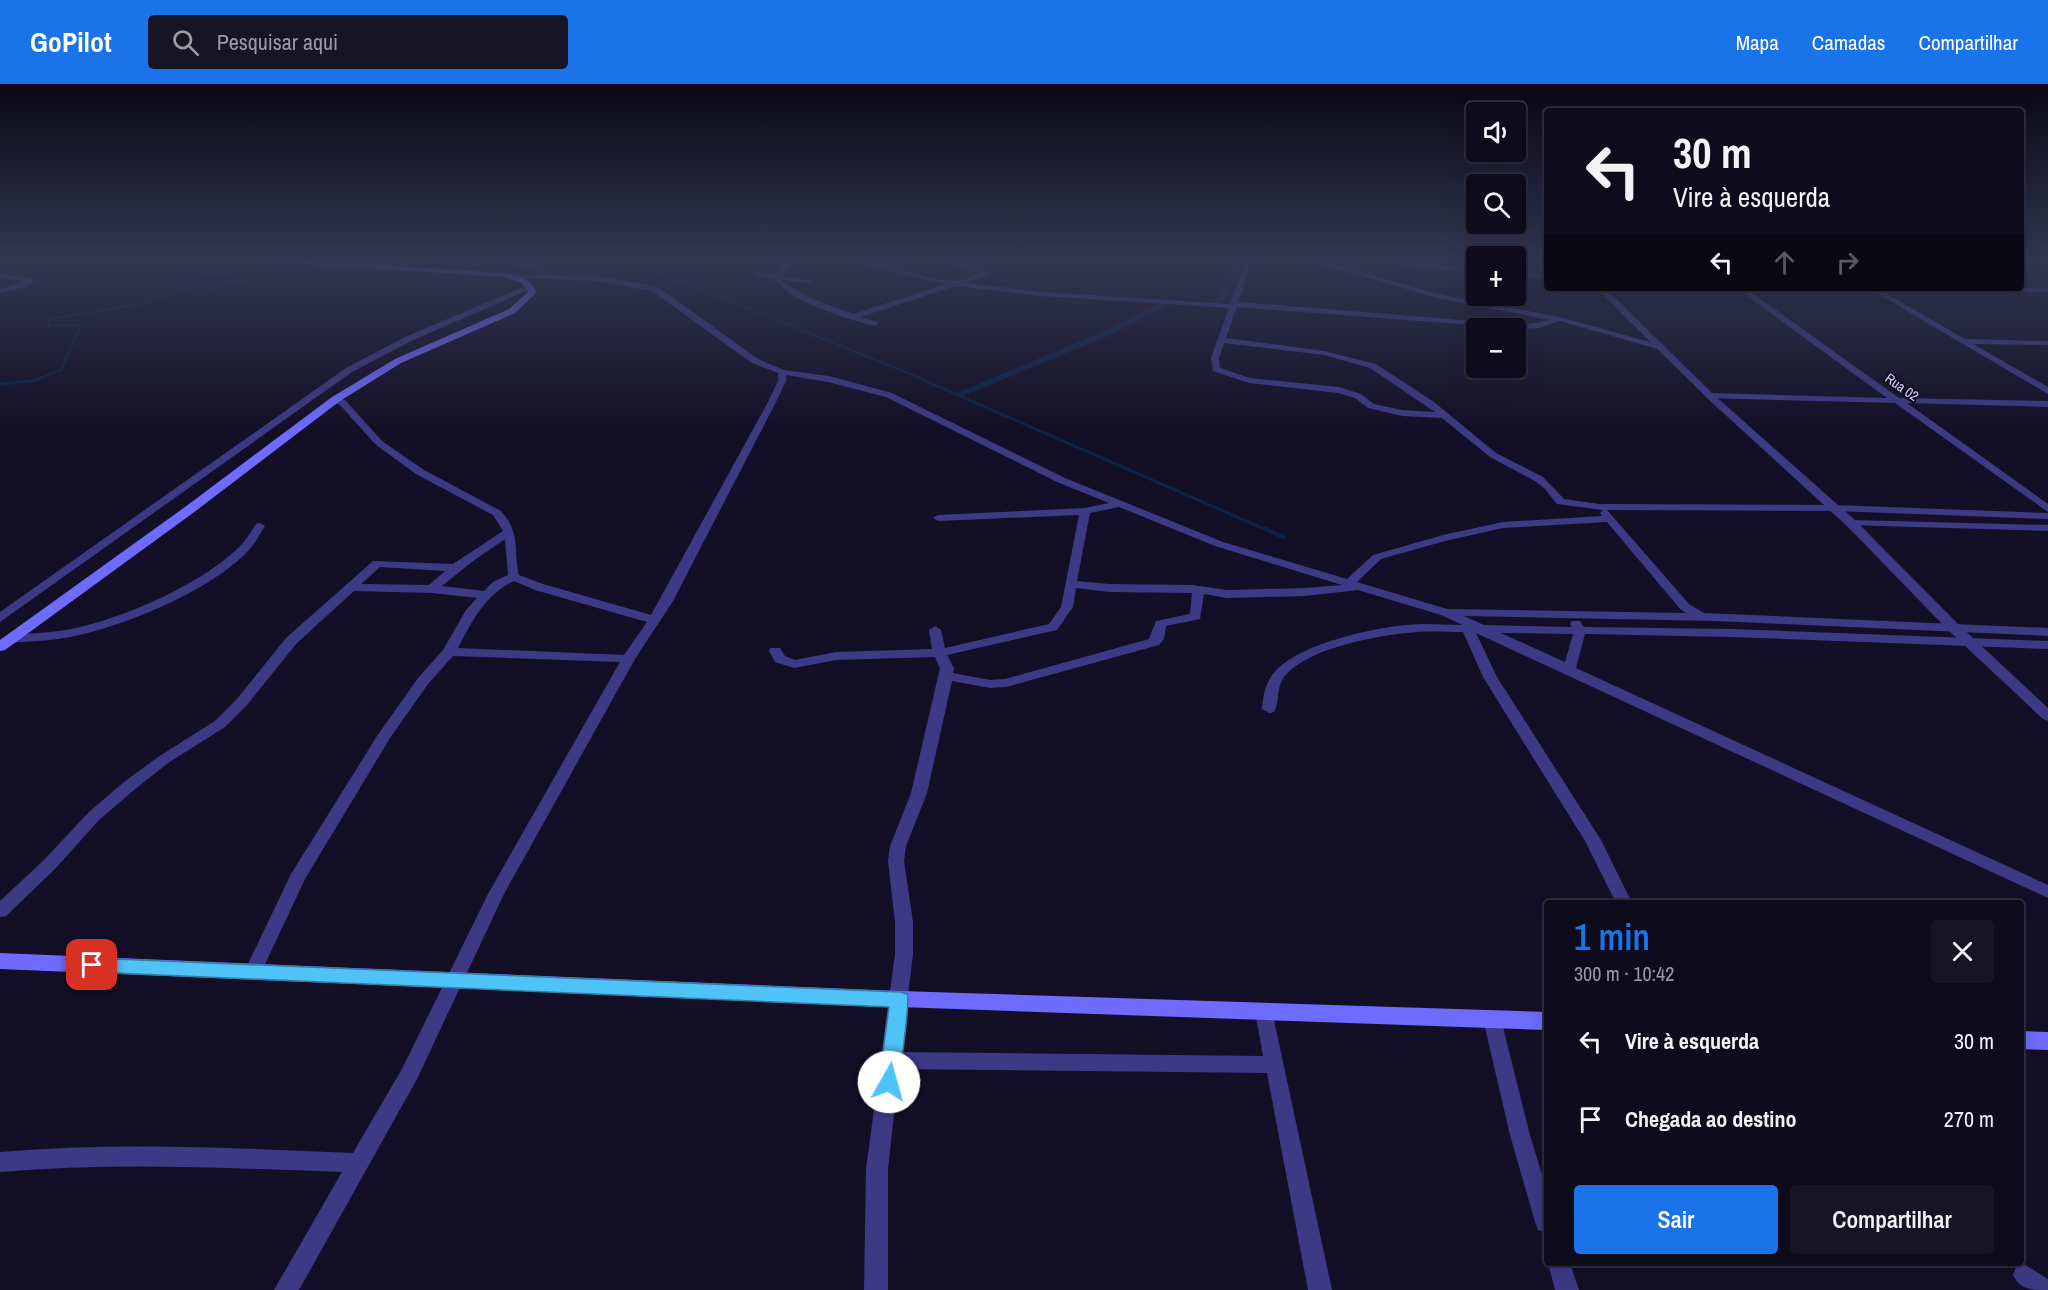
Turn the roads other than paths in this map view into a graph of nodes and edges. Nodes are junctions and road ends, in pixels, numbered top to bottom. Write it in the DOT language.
graph roads {
  1 [pos="462,316"];
  2 [pos="500,316"];
  3 [pos="693,316"];
  4 [pos="854,316"];
  5 [pos="1229,316"];
  6 [pos="1382,316"];
  7 [pos="1540,316"];
  8 [pos="1629,316"];
  9 [pos="1780,316"];
  10 [pos="1922,316"];
  11 [pos="1934,316"];
  12 [pos="1560,320"];
  13 [pos="874,324"];
  14 [pos="1221,340"];
  15 [pos="2048,343"];
  16 [pos="1980,345"];
  17 [pos="1661,348"];
  18 [pos="1994,348"];
  19 [pos="2048,349"];
  20 [pos="782,372"];
  21 [pos="2048,381"];
  22 [pos="2048,391"];
  23 [pos="336,399"];
  24 [pos="1714,399"];
  25 [pos="1897,400"];
  26 [pos="2048,404"];
  27 [pos="1908,408"];
  28 [pos="2048,412"];
  29 [pos="1444,415"];
  30 [pos="1120,504"];
  31 [pos="1599,507"];
  32 [pos="1835,508"];
  33 [pos="2048,509"];
  34 [pos="1085,512"];
  35 [pos="2048,516"];
  36 [pos="938,518"];
  37 [pos="1610,519"];
  38 [pos="1851,523"];
  39 [pos="260,526"];
  40 [pos="2048,528"];
  41 [pos="509,532"];
  42 [pos="454,568"];
  43 [pos="514,577"];
  44 [pos="1071,584"];
  45 [pos="1355,585"];
  46 [pos="352,586"];
  47 [pos="432,590"];
  48 [pos="1198,590"];
  49 [pos="485,595"];
  50 [pos="1445,612"];
  51 [pos="1568,613"];
  52 [pos="1701,616"];
  53 [pos="0,618"];
  54 [pos="655,620"];
  55 [pos="1953,627"];
  56 [pos="1473,628"];
  57 [pos="936,630"];
  58 [pos="1580,630"];
  59 [pos="2048,632"];
  60 [pos="1731,633"];
  61 [pos="11,639"];
  62 [pos="1970,642"];
  63 [pos="2048,645"];
  64 [pos="0,646"];
  65 [pos="776,651"];
  66 [pos="449,652"];
  67 [pos="939,653"];
  68 [pos="628,659"];
  69 [pos="1569,670"];
  70 [pos="945,676"];
  71 [pos="1269,708"];
  72 [pos="2048,716"];
  73 [pos="2048,892"];
  74 [pos="1623,900"];
  75 [pos="0,911"];
  76 [pos="0,961"];
  77 [pos="253,972"];
  78 [pos="454,981"];
  79 [pos="900,999"];
  80 [pos="1264,1011"];
  81 [pos="1492,1018"];
  82 [pos="1544,1021"];
  83 [pos="2024,1040"];
  84 [pos="2048,1041"];
  85 [pos="892,1060"];
  86 [pos="1275,1065"];
  87 [pos="0,1162"];
  88 [pos="357,1163"];
  89 [pos="1544,1215"];
  90 [pos="1560,1266"];
  91 [pos="2024,1275"];
  92 [pos="286,1290"];
  93 [pos="876,1290"];
  94 [pos="1320,1290"];
  95 [pos="1567,1290"];
  96 [pos="2043,1290"];
  1 -- 53 [label="street"];
  2 -- 23 [label="main road"];
  3 -- 20 [label="street"];
  4 -- 13 [label="street"];
  5 -- 14 [label="street"];
  6 -- 12 [label="street"];
  7 -- 12 [label="street"];
  8 -- 17 [label="street"];
  9 -- 25 [label="street, Rua 02"];
  10 -- 16 [label="street"];
  11 -- 16 [label="street"];
  12 -- 17 [label="street"];
  14 -- 29 [label="street"];
  14 -- 29 [label="street"];
  15 -- 16 [label="street"];
  16 -- 18 [label="street"];
  16 -- 22 [label="street"];
  17 -- 24 [label="street"];
  18 -- 19 [label="street"];
  18 -- 21 [label="street"];
  20 -- 30 [label="street"];
  20 -- 54 [label="street"];
  23 -- 41 [label="street"];
  23 -- 61 [label="main road"];
  24 -- 25 [label="street"];
  24 -- 27 [label="street"];
  24 -- 32 [label="street"];
  25 -- 26 [label="street"];
  25 -- 27 [label="street, Rua 02"];
  27 -- 28 [label="street"];
  27 -- 33 [label="street, Rua 02"];
  29 -- 31 [label="street"];
  30 -- 34 [label="street"];
  30 -- 45 [label="street"];
  31 -- 32 [label="street"];
  31 -- 37 [label="street"];
  32 -- 35 [label="street"];
  32 -- 38 [label="street"];
  34 -- 36 [label="street"];
  34 -- 44 [label="street"];
  37 -- 45 [label="street"];
  37 -- 52 [label="street"];
  38 -- 40 [label="street"];
  38 -- 55 [label="street"];
  39 -- 61 [label="street"];
  41 -- 42 [label="street"];
  41 -- 43 [label="street"];
  42 -- 46 [label="street"];
  42 -- 47 [label="street"];
  43 -- 49 [label="street"];
  43 -- 54 [label="street"];
  44 -- 48 [label="street"];
  44 -- 67 [label="street"];
  45 -- 48 [label="street"];
  45 -- 50 [label="street"];
  46 -- 47 [label="street"];
  46 -- 75 [label="street"];
  47 -- 49 [label="street"];
  48 -- 70 [label="street"];
  49 -- 66 [label="street"];
  50 -- 51 [label="street"];
  50 -- 56 [label="street"];
  51 -- 52 [label="street"];
  51 -- 58 [label="street"];
  52 -- 55 [label="street"];
  52 -- 60 [label="street"];
  54 -- 68 [label="street"];
  55 -- 59 [label="street"];
  55 -- 62 [label="street"];
  56 -- 58 [label="street"];
  56 -- 69 [label="street"];
  56 -- 71 [label="street"];
  56 -- 74 [label="street"];
  57 -- 67 [label="street"];
  58 -- 60 [label="street"];
  58 -- 69 [label="street"];
  60 -- 62 [label="street"];
  61 -- 64 [label="main road"];
  62 -- 63 [label="street"];
  62 -- 72 [label="street"];
  65 -- 67 [label="street"];
  66 -- 68 [label="street"];
  66 -- 77 [label="street"];
  67 -- 70 [label="street"];
  68 -- 78 [label="street"];
  69 -- 73 [label="street"];
  70 -- 79 [label="street"];
  76 -- 77 [label="main road"];
  77 -- 78 [label="main road"];
  78 -- 79 [label="main road"];
  78 -- 88 [label="street"];
  79 -- 80 [label="main road"];
  79 -- 85 [label="street"];
  80 -- 81 [label="main road"];
  80 -- 86 [label="street"];
  81 -- 82 [label="main road"];
  81 -- 89 [label="street"];
  83 -- 84 [label="main road"];
  85 -- 86 [label="street"];
  85 -- 93 [label="street"];
  86 -- 94 [label="street"];
  87 -- 88 [label="street"];
  88 -- 92 [label="street"];
  90 -- 95 [label="street"];
  91 -- 96 [label="street"];
}
